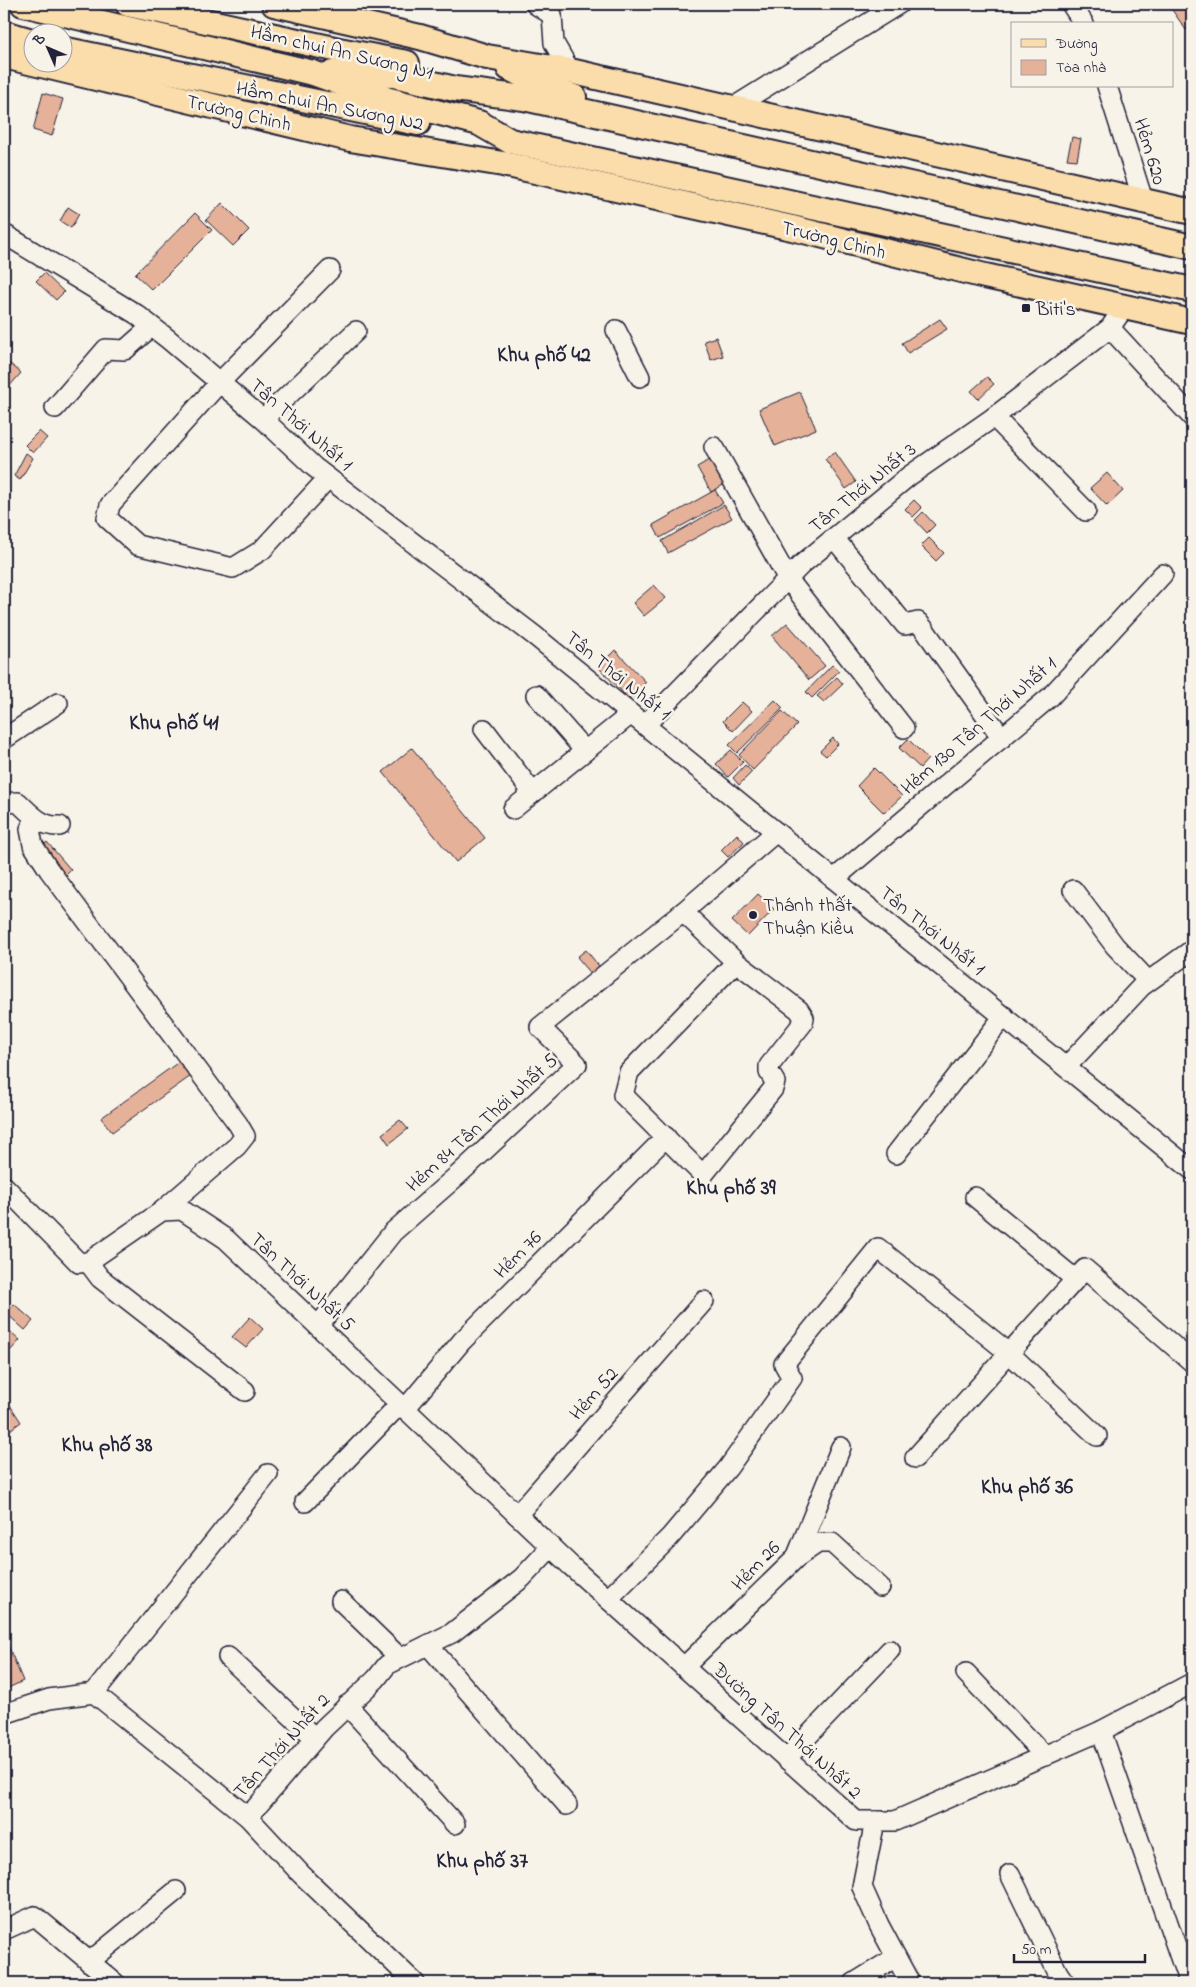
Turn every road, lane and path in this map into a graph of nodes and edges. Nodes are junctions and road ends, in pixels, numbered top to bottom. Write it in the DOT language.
graph roads {
  1 [pos="23,4"];
  2 [pos="128,4"];
  3 [pos="274,4"];
  4 [pos="535,4"];
  5 [pos="899,4"];
  6 [pos="1071,4"];
  7 [pos="1083,22"];
  8 [pos="4,33"];
  9 [pos="22,38"];
  10 [pos="72,51"];
  11 [pos="4,56"];
  12 [pos="487,57"];
  13 [pos="570,71"];
  14 [pos="313,72"];
  15 [pos="1108,88"];
  16 [pos="524,98"];
  17 [pos="732,108"];
  18 [pos="644,124"];
  19 [pos="510,141"];
  20 [pos="560,152"];
  21 [pos="476,160"];
  22 [pos="1143,200"];
  23 [pos="1192,212"];
  24 [pos="4,234"];
  25 [pos="1192,247"];
  26 [pos="330,270"];
  27 [pos="1192,290"];
  28 [pos="1124,306"];
  29 [pos="1192,322"];
  30 [pos="151,327"];
  31 [pos="1110,328"];
  32 [pos="616,330"];
  33 [pos="356,331"];
  34 [pos="640,377"];
  35 [pos="220,382"];
  36 [pos="55,408"];
  37 [pos="994,417"];
  38 [pos="1192,417"];
  39 [pos="263,419"];
  40 [pos="714,447"];
  41 [pos="328,478"];
  42 [pos="1086,511"];
  43 [pos="834,538"];
  44 [pos="1163,574"];
  45 [pos="788,579"];
  46 [pos="536,695"];
  47 [pos="58,703"];
  48 [pos="638,720"];
  49 [pos="904,728"];
  50 [pos="484,729"];
  51 [pos="1002,738"];
  52 [pos="4,739"];
  53 [pos="585,751"];
  54 [pos="534,793"];
  55 [pos="4,803"];
  56 [pos="513,810"];
  57 [pos="35,818"];
  58 [pos="60,826"];
  59 [pos="776,832"];
  60 [pos="834,879"];
  61 [pos="1073,890"];
  62 [pos="683,912"];
  63 [pos="1192,950"];
  64 [pos="736,962"];
  65 [pos="1148,981"];
  66 [pos="1004,1016"];
  67 [pos="1066,1067"];
  68 [pos="666,1138"];
  69 [pos="896,1154"];
  70 [pos="1192,1170"];
  71 [pos="4,1186"];
  72 [pos="975,1198"];
  73 [pos="162,1210"];
  74 [pos="88,1262"];
  75 [pos="1075,1279"];
  76 [pos="704,1301"];
  77 [pos="318,1326"];
  78 [pos="1009,1353"];
  79 [pos="1192,1362"];
  80 [pos="245,1391"];
  81 [pos="403,1406"];
  82 [pos="1098,1436"];
  83 [pos="841,1447"];
  84 [pos="915,1458"];
  85 [pos="268,1474"];
  86 [pos="305,1502"];
  87 [pos="517,1515"];
  88 [pos="552,1548"];
  89 [pos="796,1558"];
  90 [pos="880,1587"];
  91 [pos="608,1599"];
  92 [pos="342,1601"];
  93 [pos="428,1645"];
  94 [pos="890,1650"];
  95 [pos="228,1657"];
  96 [pos="400,1658"];
  97 [pos="684,1667"];
  98 [pos="966,1673"];
  99 [pos="1192,1683"];
  100 [pos="94,1693"];
  101 [pos="347,1705"];
  102 [pos="4,1714"];
  103 [pos="1101,1731"];
  104 [pos="315,1738"];
  105 [pos="1045,1756"];
  106 [pos="786,1758"];
  107 [pos="567,1805"];
  108 [pos="248,1817"];
  109 [pos="875,1821"];
  110 [pos="455,1824"];
  111 [pos="1010,1874"];
  112 [pos="176,1891"];
  113 [pos="4,1930"];
  114 [pos="896,1957"];
  115 [pos="89,1962"];
  116 [pos="115,1983"];
  117 [pos="415,1983"];
  118 [pos="854,1983"];
  119 [pos="910,1983"];
  120 [pos="1065,1983"];
  121 [pos="1189,1983"];
  1 -- 14 [label="main road, Trường Chinh"];
  2 -- 16 [label="main road, Hầm chui An Sương N1"];
  3 -- 12 [label="main road, Trường Chinh"];
  4 -- 13 [label="street"];
  5 -- 17 [label="street"];
  6 -- 7 [label="street"];
  8 -- 9 [label="main road"];
  10 -- 19 [label="main road, Hầm chui An Sương N2"];
  11 -- 21 [label="main road, Trường Chinh"];
  12 -- 13 [label="main road, Trường Chinh"];
  12 -- 18 [label="main road, Trường Chinh"];
  13 -- 17 [label="main road, Trường Chinh"];
  14 -- 16 [label="main road, Trường Chinh"];
  14 -- 19 [label="main road, Trường Chinh"];
  15 -- 22 [label="street, Hẻm 620"];
  16 -- 18 [label="main road, Trường Chinh"];
  17 -- 22 [label="main road, Trường Chinh"];
  18 -- 25 [label="main road, Trường Chinh"];
  19 -- 20 [label="main road, Trường Chinh"];
  20 -- 21 [label="main road, Trường Chinh"];
  20 -- 27 [label="main road, Trường Chinh"];
  21 -- 28 [label="main road, Trường Chinh"];
  22 -- 23 [label="main road, Trường Chinh"];
  24 -- 30 [label="street, Tân Thới Nhất 1"];
  26 -- 35 [label="street"];
  28 -- 29 [label="main road, Trường Chinh"];
  28 -- 31 [label="street, Tân Thới Nhất 3"];
  30 -- 35 [label="street, Tân Thới Nhất 1"];
  30 -- 36 [label="street"];
  31 -- 37 [label="street, Tân Thới Nhất 3"];
  31 -- 38 [label="street"];
  32 -- 34 [label="street"];
  33 -- 39 [label="street"];
  35 -- 39 [label="street, Tân Thới Nhất 1"];
  35 -- 41 [label="street"];
  37 -- 42 [label="street"];
  37 -- 43 [label="street, Tân Thới Nhất 3"];
  39 -- 41 [label="street, Tân Thới Nhất 1"];
  40 -- 45 [label="street"];
  41 -- 48 [label="street, Tân Thới Nhất 1"];
  43 -- 45 [label="street, Tân Thới Nhất 3"];
  43 -- 51 [label="street"];
  44 -- 51 [label="street, Hẻm 130 Tân Thới Nhất 1"];
  45 -- 48 [label="street, Tân Thới Nhất 3"];
  45 -- 49 [label="street"];
  46 -- 53 [label="street"];
  47 -- 52 [label="street"];
  48 -- 53 [label="street, Tân Thới Nhất 3"];
  48 -- 59 [label="street, Tân Thới Nhất 1"];
  50 -- 54 [label="street"];
  51 -- 60 [label="street, Hẻm 130 Tân Thới Nhất 1"];
  53 -- 54 [label="street, Tân Thới Nhất 3"];
  54 -- 56 [label="street, Tân Thới Nhất 3"];
  55 -- 57 [label="street"];
  57 -- 58 [label="street"];
  57 -- 73 [label="street"];
  59 -- 60 [label="street, Tân Thới Nhất 1"];
  59 -- 62 [label="street, Hẻm 84 Tân Thới Nhất 5"];
  60 -- 66 [label="street, Tân Thới Nhất 1"];
  61 -- 65 [label="street"];
  62 -- 64 [label="street"];
  62 -- 77 [label="street, Hẻm 84 Tân Thới Nhất 5"];
  63 -- 65 [label="street"];
  64 -- 68 [label="street"];
  64 -- 68 [label="street"];
  65 -- 67 [label="street"];
  66 -- 67 [label="street, Tân Thới Nhất 1"];
  66 -- 69 [label="street"];
  67 -- 70 [label="street, Tân Thới Nhất 1"];
  68 -- 81 [label="street, Hẻm 76"];
  71 -- 74 [label="street"];
  72 -- 75 [label="street"];
  73 -- 74 [label="street"];
  73 -- 77 [label="street, Tân Thới Nhất 5"];
  74 -- 80 [label="street"];
  75 -- 78 [label="street"];
  75 -- 79 [label="street"];
  76 -- 87 [label="street, Hẻm 52"];
  77 -- 81 [label="street, Tân Thới Nhất 5"];
  78 -- 82 [label="street"];
  78 -- 84 [label="street"];
  78 -- 91 [label="street"];
  81 -- 86 [label="street, Hẻm 76"];
  81 -- 87 [label="street, Tân Thới Nhất 5"];
  83 -- 89 [label="street, Hẻm 26"];
  85 -- 100 [label="street"];
  87 -- 88 [label="street, Tân Thới Nhất 5"];
  88 -- 91 [label="street, Đường Tân Thới Nhất 2"];
  88 -- 93 [label="street, Tân Thới Nhất 2"];
  89 -- 90 [label="street"];
  89 -- 97 [label="street, Hẻm 26"];
  91 -- 97 [label="street, Đường Tân Thới Nhất 2"];
  92 -- 96 [label="street"];
  93 -- 96 [label="street, Tân Thới Nhất 2"];
  93 -- 107 [label="street"];
  94 -- 106 [label="street"];
  95 -- 104 [label="street"];
  96 -- 101 [label="street, Tân Thới Nhất 2"];
  97 -- 106 [label="street, Đường Tân Thới Nhất 2"];
  98 -- 105 [label="street"];
  99 -- 103 [label="street, Đường Tân Thới Nhất 2"];
  100 -- 102 [label="street"];
  100 -- 108 [label="street, Tân Thới Nhất 2"];
  101 -- 104 [label="street, Tân Thới Nhất 2"];
  101 -- 110 [label="street"];
  103 -- 105 [label="street, Đường Tân Thới Nhất 2"];
  103 -- 121 [label="street"];
  104 -- 108 [label="street, Tân Thới Nhất 2"];
  105 -- 109 [label="street, Đường Tân Thới Nhất 2"];
  106 -- 109 [label="street, Đường Tân Thới Nhất 2"];
  108 -- 117 [label="street"];
  109 -- 114 [label="street"];
  111 -- 120 [label="street"];
  112 -- 115 [label="street"];
  113 -- 115 [label="street"];
  114 -- 118 [label="street"];
  114 -- 119 [label="street"];
  115 -- 116 [label="street"];
}
